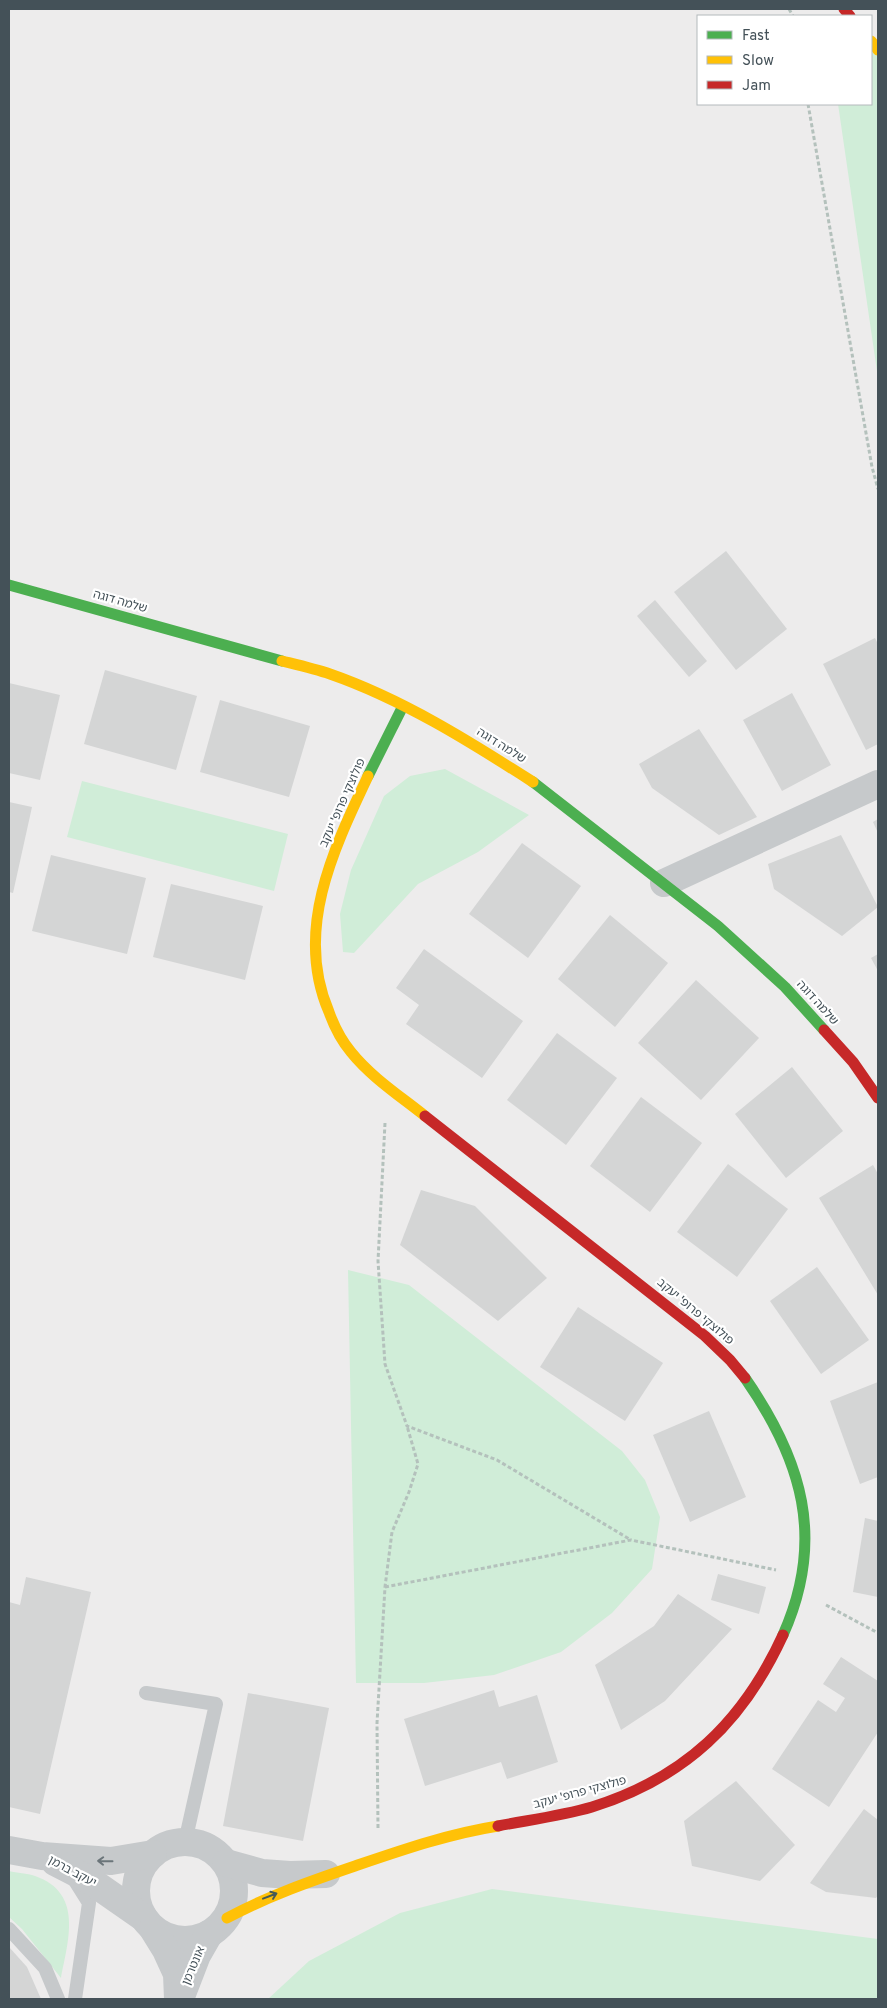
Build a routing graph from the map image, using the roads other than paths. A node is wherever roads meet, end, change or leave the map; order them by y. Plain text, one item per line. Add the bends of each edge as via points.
1 (9, 585) edge
2 (403, 706) junction
3 (878, 784) edge
4 (664, 883) junction
5 (878, 1098) edge
6 (146, 1693) dead end
7 (185, 1842) junction
8 (9, 1850) edge
9 (153, 1854) junction
10 (42, 1856) junction
11 (226, 1863) junction
12 (68, 1869) junction
13 (330, 1874) junction
14 (148, 1923) junction
15 (218, 1926) junction
16 (9, 1929) edge
17 (58, 1999) edge
18 (75, 1999) edge
19 (179, 1999) edge

1 - 2 main road, שלמה דוגה via 330,674
2 - 4 main road, שלמה דוגה via 543,788
2 - 13 main road, פולוצקי פרופ' יעקב via 343,830 321,898 314,947 327,1007 344,1041 387,1088 672,1309 739,1370 777,1431 802,1500 804,1576 780,1643 758,1685 730,1722 696,1756 665,1776 635,1792 600,1804 445,1836
3 - 4 street
4 - 5 main road, שלמה דוגה via 718,926 785,987 853,1062
6 - 7 lane via 216,1704
7 - 9 street via 168,1845
7 - 11 street via 202,1845
8 - 10 street
9 -> 10 street, יעקב ברמן via 111,1861
9 - 14 street via 142,1867 137,1882 136,1900
10 - 12 street, יעקב ברמן
11 - 13 street via 262,1873
11 - 15 street via 234,1895
12 - 14 street, יעקב ברמן via 88,1879
12 - 18 lane via 89,1903
15 -> 13 main road, פולוצקי פרופ' יעקב via 258,1900
14 - 15 street via 168,1938 184,1941 200,1939
14 - 19 street, אונטרמן via 177,1974
15 - 19 street, אונטרמן via 197,1955
16 - 17 lane via 45,1968

